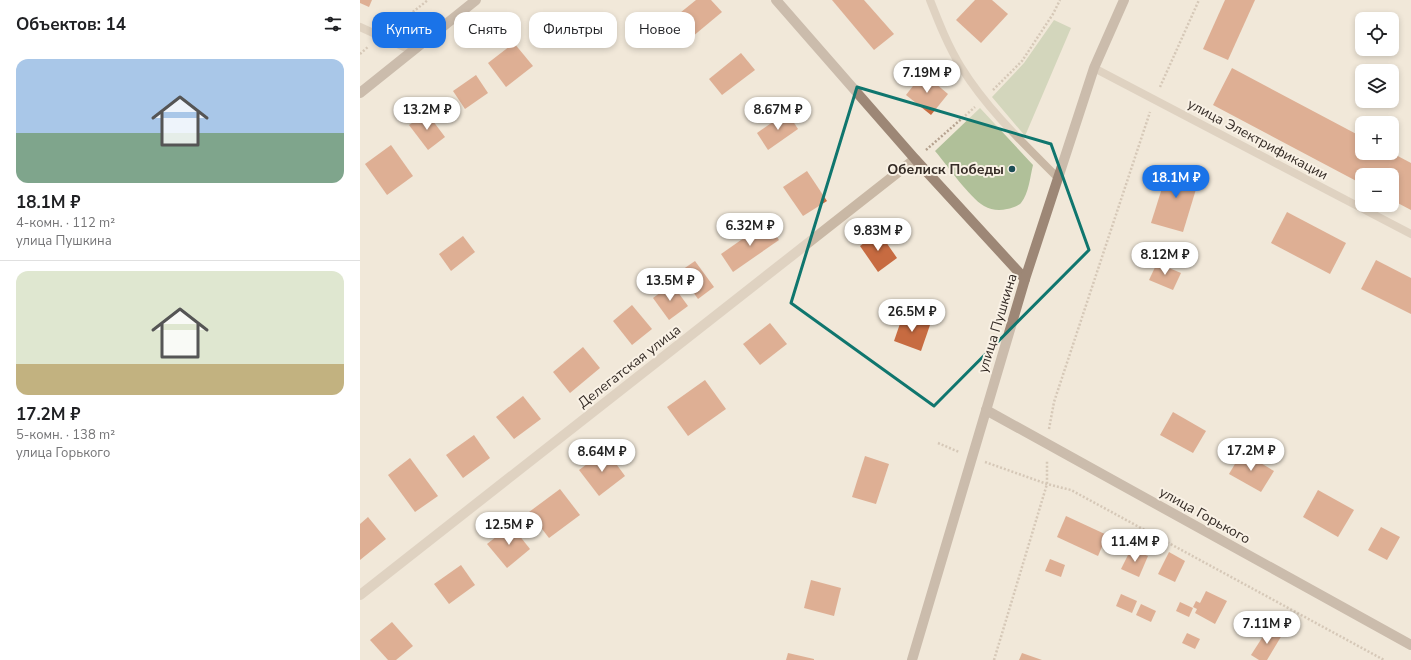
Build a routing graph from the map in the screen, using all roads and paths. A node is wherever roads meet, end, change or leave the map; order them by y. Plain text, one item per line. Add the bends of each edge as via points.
1 (476, 0) edge
2 (776, 0) edge
3 (930, 0) edge
4 (1060, 0) edge
5 (1124, 0) edge
6 (1199, 0) edge
7 (360, 27) edge
8 (413, 51) junction
9 (1094, 68) junction
10 (360, 93) edge
11 (984, 99) junction
12 (1154, 100) junction
13 (915, 160) junction
14 (1058, 178) junction
15 (1411, 234) edge
16 (1025, 279) junction
17 (986, 410) junction
18 (938, 444) dead end
19 (1047, 444) junction
20 (972, 458) junction
21 (1047, 484) junction
22 (360, 595) edge
23 (1411, 645) edge
24 (912, 660) edge
25 (994, 660) edge
26 (1384, 660) edge

1 - 8 main road
2 - 13 main road
3 - 11 lane via 945,38 960,66
4 - 11 path via 1022,61
5 - 9 main road, улица Пушкина
6 - 12 path
7 - 8 lane
8 - 10 main road
9 - 12 lane, улица Электрификации
9 - 14 main road, улица Пушкина
11 - 13 path
11 - 14 lane via 1011,132
12 - 15 lane, улица Электрификации
12 - 19 path via 1054,402
13 - 16 main road
13 - 22 street, Делегатская улица
14 - 16 main road, улица Пушкина
16 - 17 main road, улица Пушкина
17 - 19 main road, улица Горького
17 - 20 main road, улица Пушкина
18 - 20 path
19 - 21 path
19 - 23 main road, улица Горького
20 - 21 path
20 - 24 main road, улица Пушкина
21 - 25 path
21 - 26 path via 1072,490

